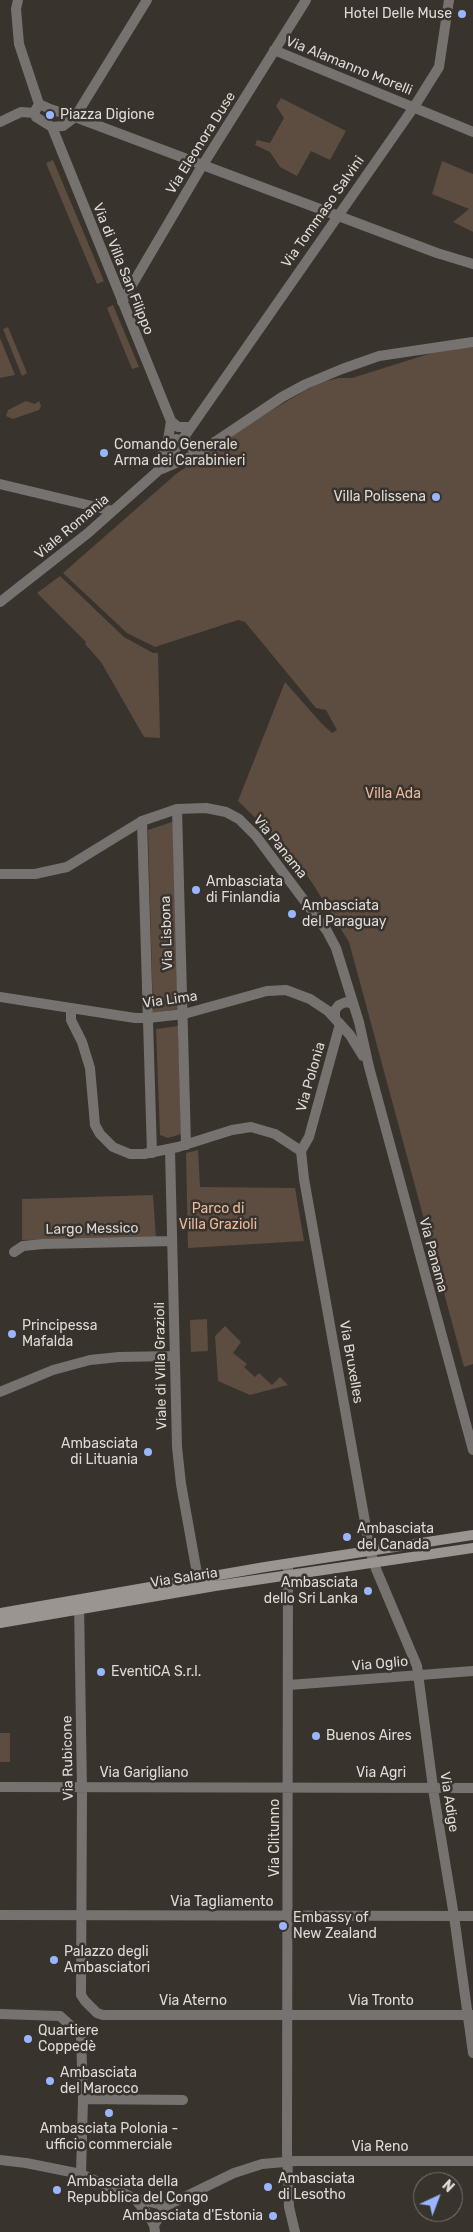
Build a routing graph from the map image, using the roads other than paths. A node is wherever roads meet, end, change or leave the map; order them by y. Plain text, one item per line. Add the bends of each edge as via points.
1 (18, 0) edge
2 (146, 0) edge
3 (306, 0) edge
4 (449, 0) edge
5 (274, 50) junction
6 (414, 107) junction
7 (37, 109) junction
8 (75, 117) junction
9 (0, 122) edge
10 (52, 128) junction
11 (473, 132) edge
12 (203, 165) junction
13 (337, 216) junction
14 (473, 264) edge
15 (122, 302) junction
16 (473, 342) edge
17 (171, 421) junction
18 (190, 427) junction
19 (182, 439) junction
20 (168, 440) junction
21 (197, 454) junction
22 (159, 470) junction
23 (0, 484) edge
24 (113, 511) junction
25 (0, 602) edge
26 (177, 810) junction
27 (142, 821) junction
28 (0, 874) edge
29 (0, 997) edge
30 (351, 1007) junction
31 (71, 1008) junction
32 (184, 1014) junction
33 (148, 1018) junction
34 (338, 1021) junction
35 (368, 1067) junction
36 (186, 1145) junction
37 (170, 1150) junction
38 (301, 1151) junction
39 (152, 1153) junction
40 (172, 1241) junction
41 (14, 1252) dead end
42 (175, 1356) junction
43 (0, 1392) edge
44 (473, 1450) edge
45 (473, 1536) edge
46 (473, 1548) edge
47 (370, 1550) junction
48 (373, 1562) junction
49 (288, 1564) junction
50 (288, 1576) junction
51 (198, 1579) junction
52 (79, 1605) junction
53 (0, 1613) edge
54 (0, 1623) edge
55 (473, 1671) edge
56 (418, 1674) junction
57 (289, 1685) junction
58 (289, 1786) junction
59 (0, 1787) edge
60 (82, 1787) junction
61 (432, 1787) junction
62 (473, 1788) edge
63 (0, 1914) edge
64 (82, 1915) junction
65 (288, 1916) junction
66 (454, 1916) junction
67 (473, 1916) edge
68 (0, 2014) edge
69 (99, 2014) joint
70 (288, 2015) junction
71 (470, 2015) edge
72 (473, 2053) edge
73 (83, 2100) junction
74 (183, 2100) dead end
75 (0, 2160) edge
76 (473, 2161) edge
77 (287, 2162) junction
78 (81, 2174) junction
79 (134, 2198) junction
80 (166, 2206) junction
81 (154, 2228) edge
82 (295, 2232) edge

1 - 7 street via 19,44
2 - 8 street
3 - 5 street, Via Eleonora Duse
4 - 6 street, Via Tommaso Salvini via 439,67
5 - 6 street, Via Alamanno Morelli
5 - 12 street, Via Eleonora Duse
6 - 11 street, Via Alamanno Morelli
6 - 13 street, Via Tommaso Salvini
7 - 8 street
7 - 9 street
7 - 10 street via 40,121
8 - 10 street via 63,126
8 - 12 street
10 - 15 street, Via di Villa San Filippo
12 - 13 street
12 - 15 street, Via Eleonora Duse
13 - 14 street
13 - 18 street, Via Tommaso Salvini
15 - 17 street, Via di Villa San Filippo
16 - 21 street via 378,356 342,369 282,397
17 - 18 street via 178,427
17 - 20 street
18 - 19 street, Via Tommaso Salvini
19 - 20 street
19 - 21 street
19 - 22 street, Via Tommaso Salvini
20 - 22 street via 158,462
21 - 22 street
22 - 24 street, Viale Romania
23 - 24 street
24 - 25 street, Viale Romania
26 - 27 street, Via Panama
26 - 30 street, Via Panama via 199,808 220,811 236,817 250,829 328,931 336,948
26 - 32 street, Via Lisbona
27 - 28 street, Via Panama via 67,867 35,874
27 - 33 street, Via Lisbona
29 - 31 street, Via Lima
30 - 34 street via 351,1021
30 - 34 street, Via Polonia via 335,1010
30 - 35 street, Via Panama
31 - 33 street, Via Lima
31 - 39 street via 71,1020 90,1068 93,1117 97,1130 106,1141 123,1152
32 - 33 street, Via Lima
32 - 34 street, Via Lima via 279,989 305,996
32 - 36 street, Via Lisbona
33 - 39 street, Via Lisbona
34 - 35 street, Via Lima
34 - 38 street, Via Polonia via 309,1137
35 - 44 street, Via Panama
36 - 37 street
36 - 38 street via 226,1131 251,1127 269,1131
37 - 39 street
37 - 40 street, Viale di Villa Grazioli
38 - 47 street, Via Bruxelles
40 - 41 street, Largo Messico via 43,1244 23,1246
40 - 42 street, Viale di Villa Grazioli
42 - 43 street via 90,1360 53,1370
42 - 51 street, Viale di Villa Grazioli via 178,1468
45 - 47 main road, Via Salaria
46 - 48 main road, Via Salaria
47 - 48 street
47 - 49 main road, Via Salaria
48 - 50 main road, Via Salaria
48 - 56 street, Via Adige
49 - 50 street, Via Clitunno
49 - 51 main road, Via Salaria
50 - 52 main road, Via Salaria
50 - 57 street, Via Clitunno
51 - 52 main road, Via Salaria
52 - 53 main road, Via Salaria
52 - 54 main road, Via Salaria
52 - 60 street, Via Rubicone
55 - 56 street, Via Oglio
56 - 57 street, Via Oglio
56 - 61 street, Via Adige
57 - 58 street, Via Clitunno
58 - 60 street, Via Garigliano
58 - 61 street, Via Agri
58 - 65 street, Via Clitunno
59 - 60 street, Via Garigliano
60 - 64 street, Via Rubicone
61 - 62 street, Via Agri
61 - 66 street, Via Adige
63 - 64 street, Via Tagliamento
64 - 65 street, Via Tagliamento
64 - 69 street, Via Rubicone via 81,1995
65 - 66 street, Via Tagliamento
65 - 70 street, Via Clitunno
66 - 67 street, Via Tagliamento
66 - 71 street, Via Adige
68 - 73 street via 60,2016 78,2032 81,2037
69 - 70 street, Via Aterno
70 - 71 street, Via Tronto
70 - 77 street, Via Clitunno
71 - 72 street, Via Adige
73 - 74 street
73 - 78 street
75 - 78 street
76 - 77 street, Via Reno
77 - 80 street, Via Reno via 246,2168
77 - 82 street, Via Clitunno via 289,2207
78 - 79 street
79 - 80 street
79 - 81 street
80 - 81 street

